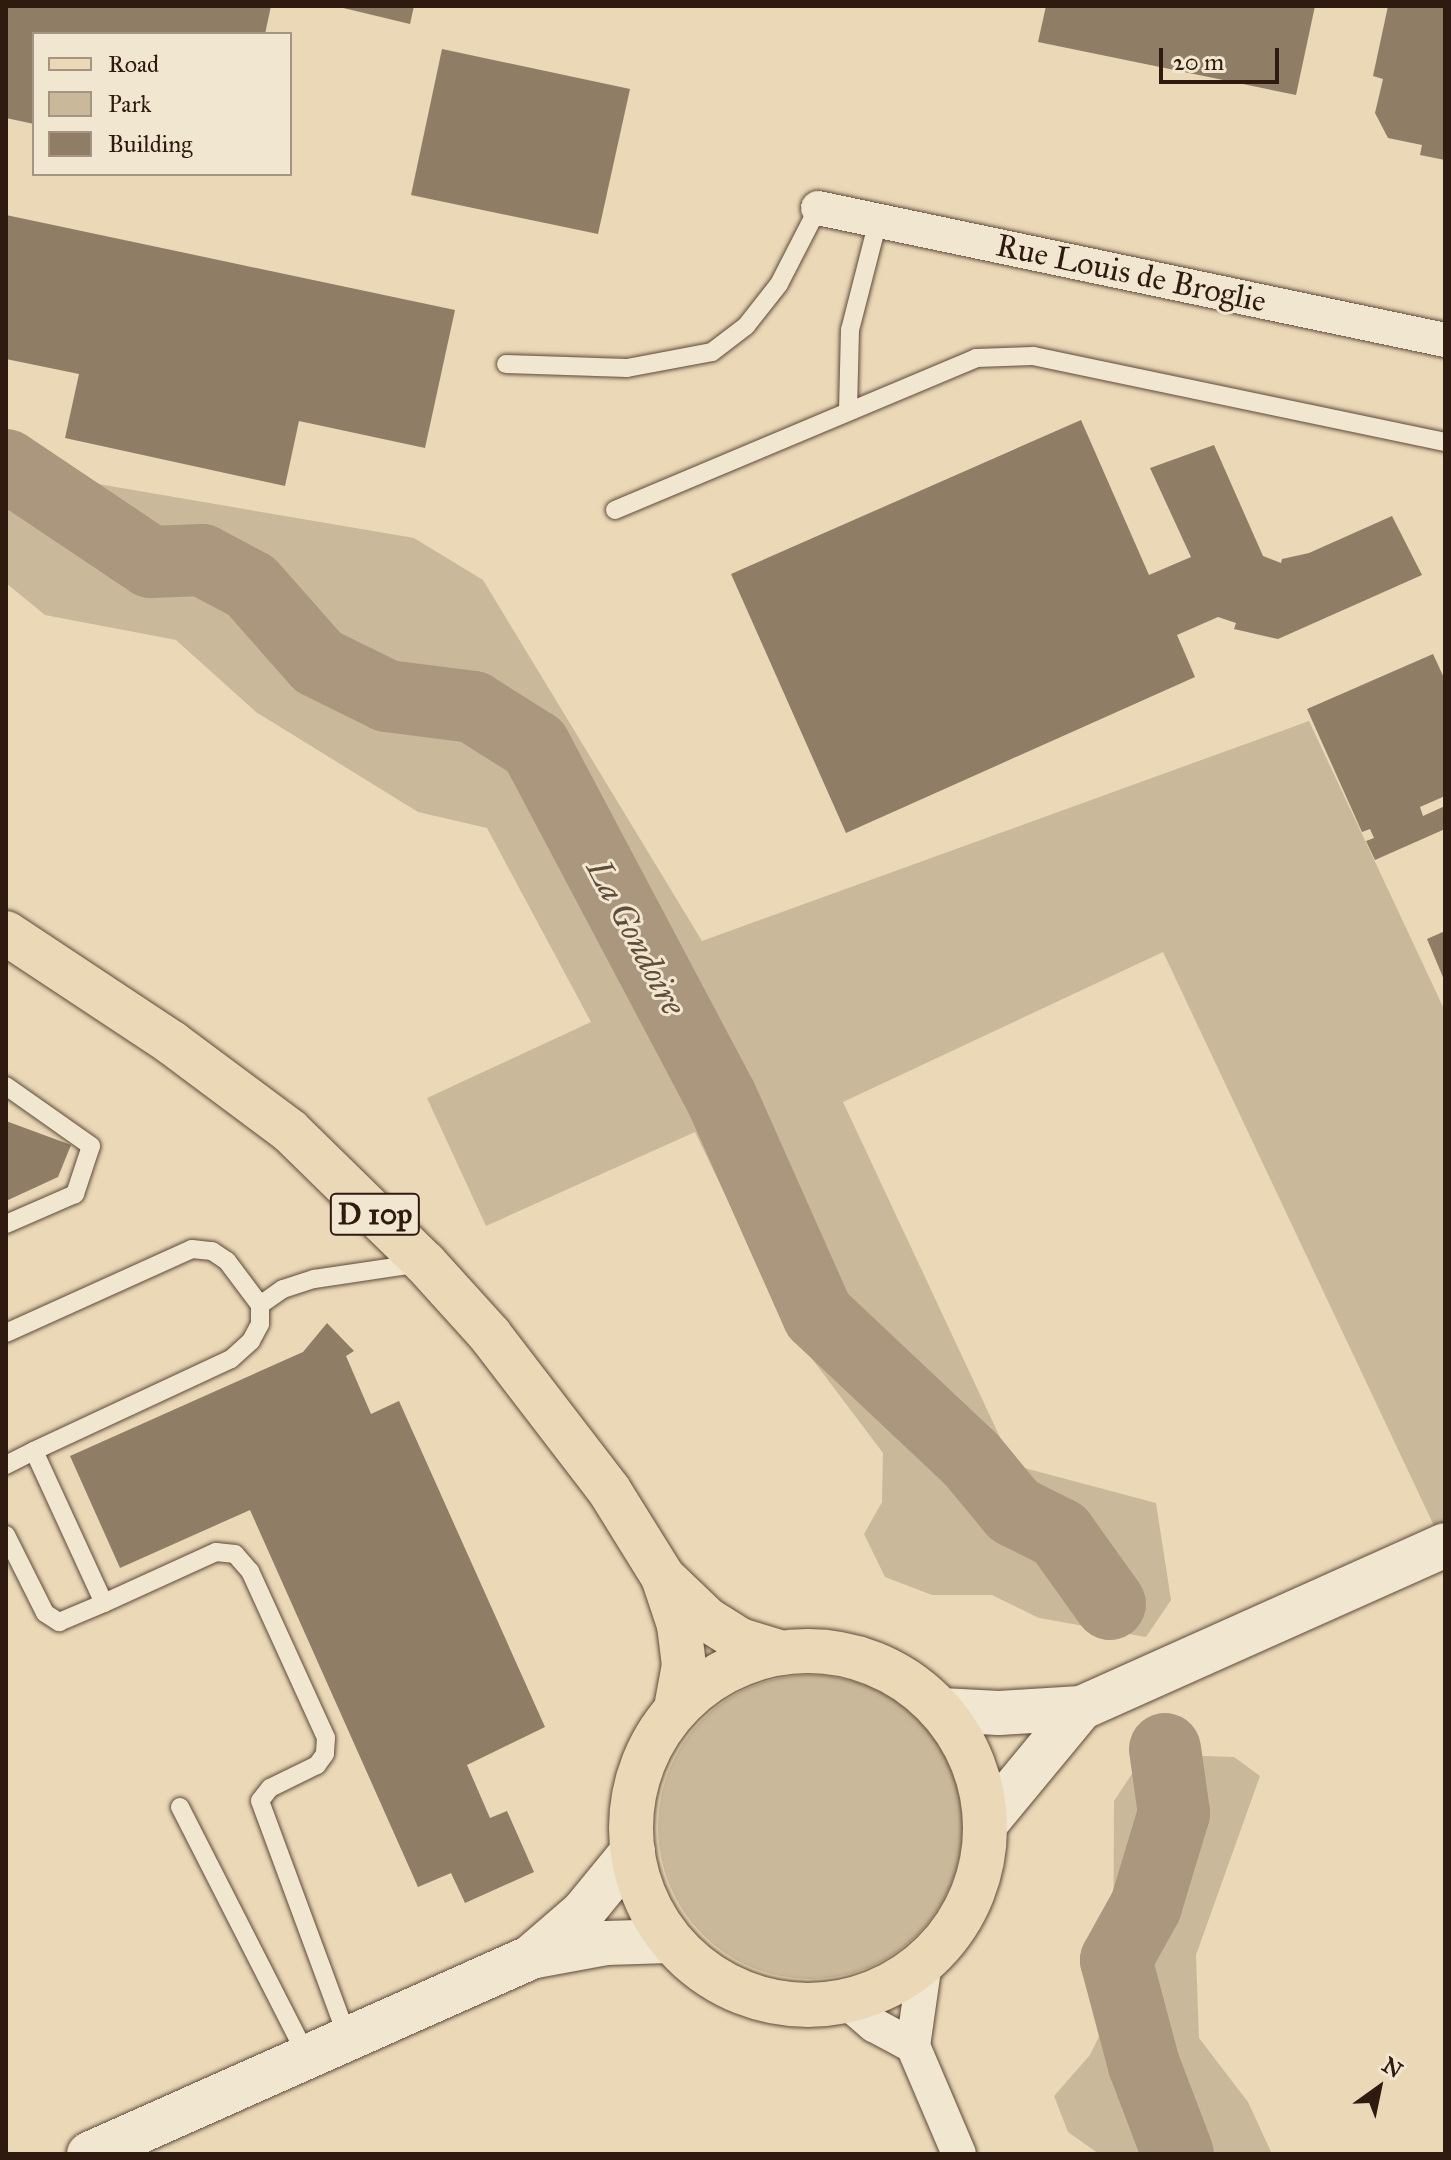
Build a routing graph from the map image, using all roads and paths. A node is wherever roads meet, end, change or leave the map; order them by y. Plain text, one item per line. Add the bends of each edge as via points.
1 (818, 208) joint
2 (878, 221) junction
3 (1445, 340) edge
4 (506, 364) dead end
5 (848, 411) junction
6 (1445, 442) edge
7 (615, 510) dead end
8 (6, 933) edge
9 (6, 1086) edge
10 (6, 1224) edge
11 (425, 1263) junction
12 (260, 1305) junction
13 (6, 1333) edge
14 (34, 1451) junction
15 (6, 1465) edge
16 (6, 1535) edge
17 (1445, 1545) edge
18 (663, 1577) junction
19 (104, 1603) junction
20 (779, 1652) junction
21 (676, 1708) junction
22 (1081, 1708) junction
23 (941, 1710) junction
24 (180, 1807) dead end
25 (986, 1823) junction
26 (633, 1851) junction
27 (669, 1941) junction
28 (531, 1957) junction
29 (925, 1962) junction
30 (846, 2001) junction
31 (348, 2039) junction
32 (913, 2046) junction
33 (307, 2056) junction
34 (89, 2154) edge
35 (959, 2154) edge

1 - 2 street, Rue Louis de Broglie
1 - 4 lane via 779,284 746,326 712,352 627,368
2 - 3 street, Rue Louis de Broglie
2 - 5 lane via 850,330
5 - 6 lane via 976,358 1033,356
5 - 7 lane
8 - 11 main road, D 10p via 172,1043 290,1131
9 - 10 lane via 91,1146 75,1194
11 - 12 lane via 314,1279 283,1289
11 - 18 main road, D 10p via 490,1335 600,1478
12 - 13 lane via 227,1261 212,1251 192,1249
12 - 14 lane via 260,1324 251,1341 231,1359
14 - 15 lane
14 - 19 lane
16 - 19 lane via 45,1613 59,1622
17 - 22 main road
18 - 20 main road, D 10p via 708,1620 740,1640
18 - 21 main road, D 10p via 679,1625 684,1665
19 - 31 lane via 216,1552 235,1554 250,1571 326,1738 325,1754 317,1765 270,1788 260,1801
20 - 21 main road via 723,1671
20 - 23 main road via 839,1652 853,1657 895,1673
21 - 26 main road via 651,1745 635,1786
22 - 23 main road
22 - 25 main road
23 - 25 main road via 973,1763
24 - 33 lane
25 - 29 main road via 980,1875 959,1923
26 - 27 main road via 637,1877
26 - 28 main road via 583,1912
27 - 28 main road via 606,1943
27 - 30 main road via 701,1968 763,1999 804,2005
28 - 31 main road
29 - 30 main road via 888,1986
29 - 32 street
30 - 32 street via 874,2025
31 - 33 main road
32 - 35 street
33 - 34 main road

